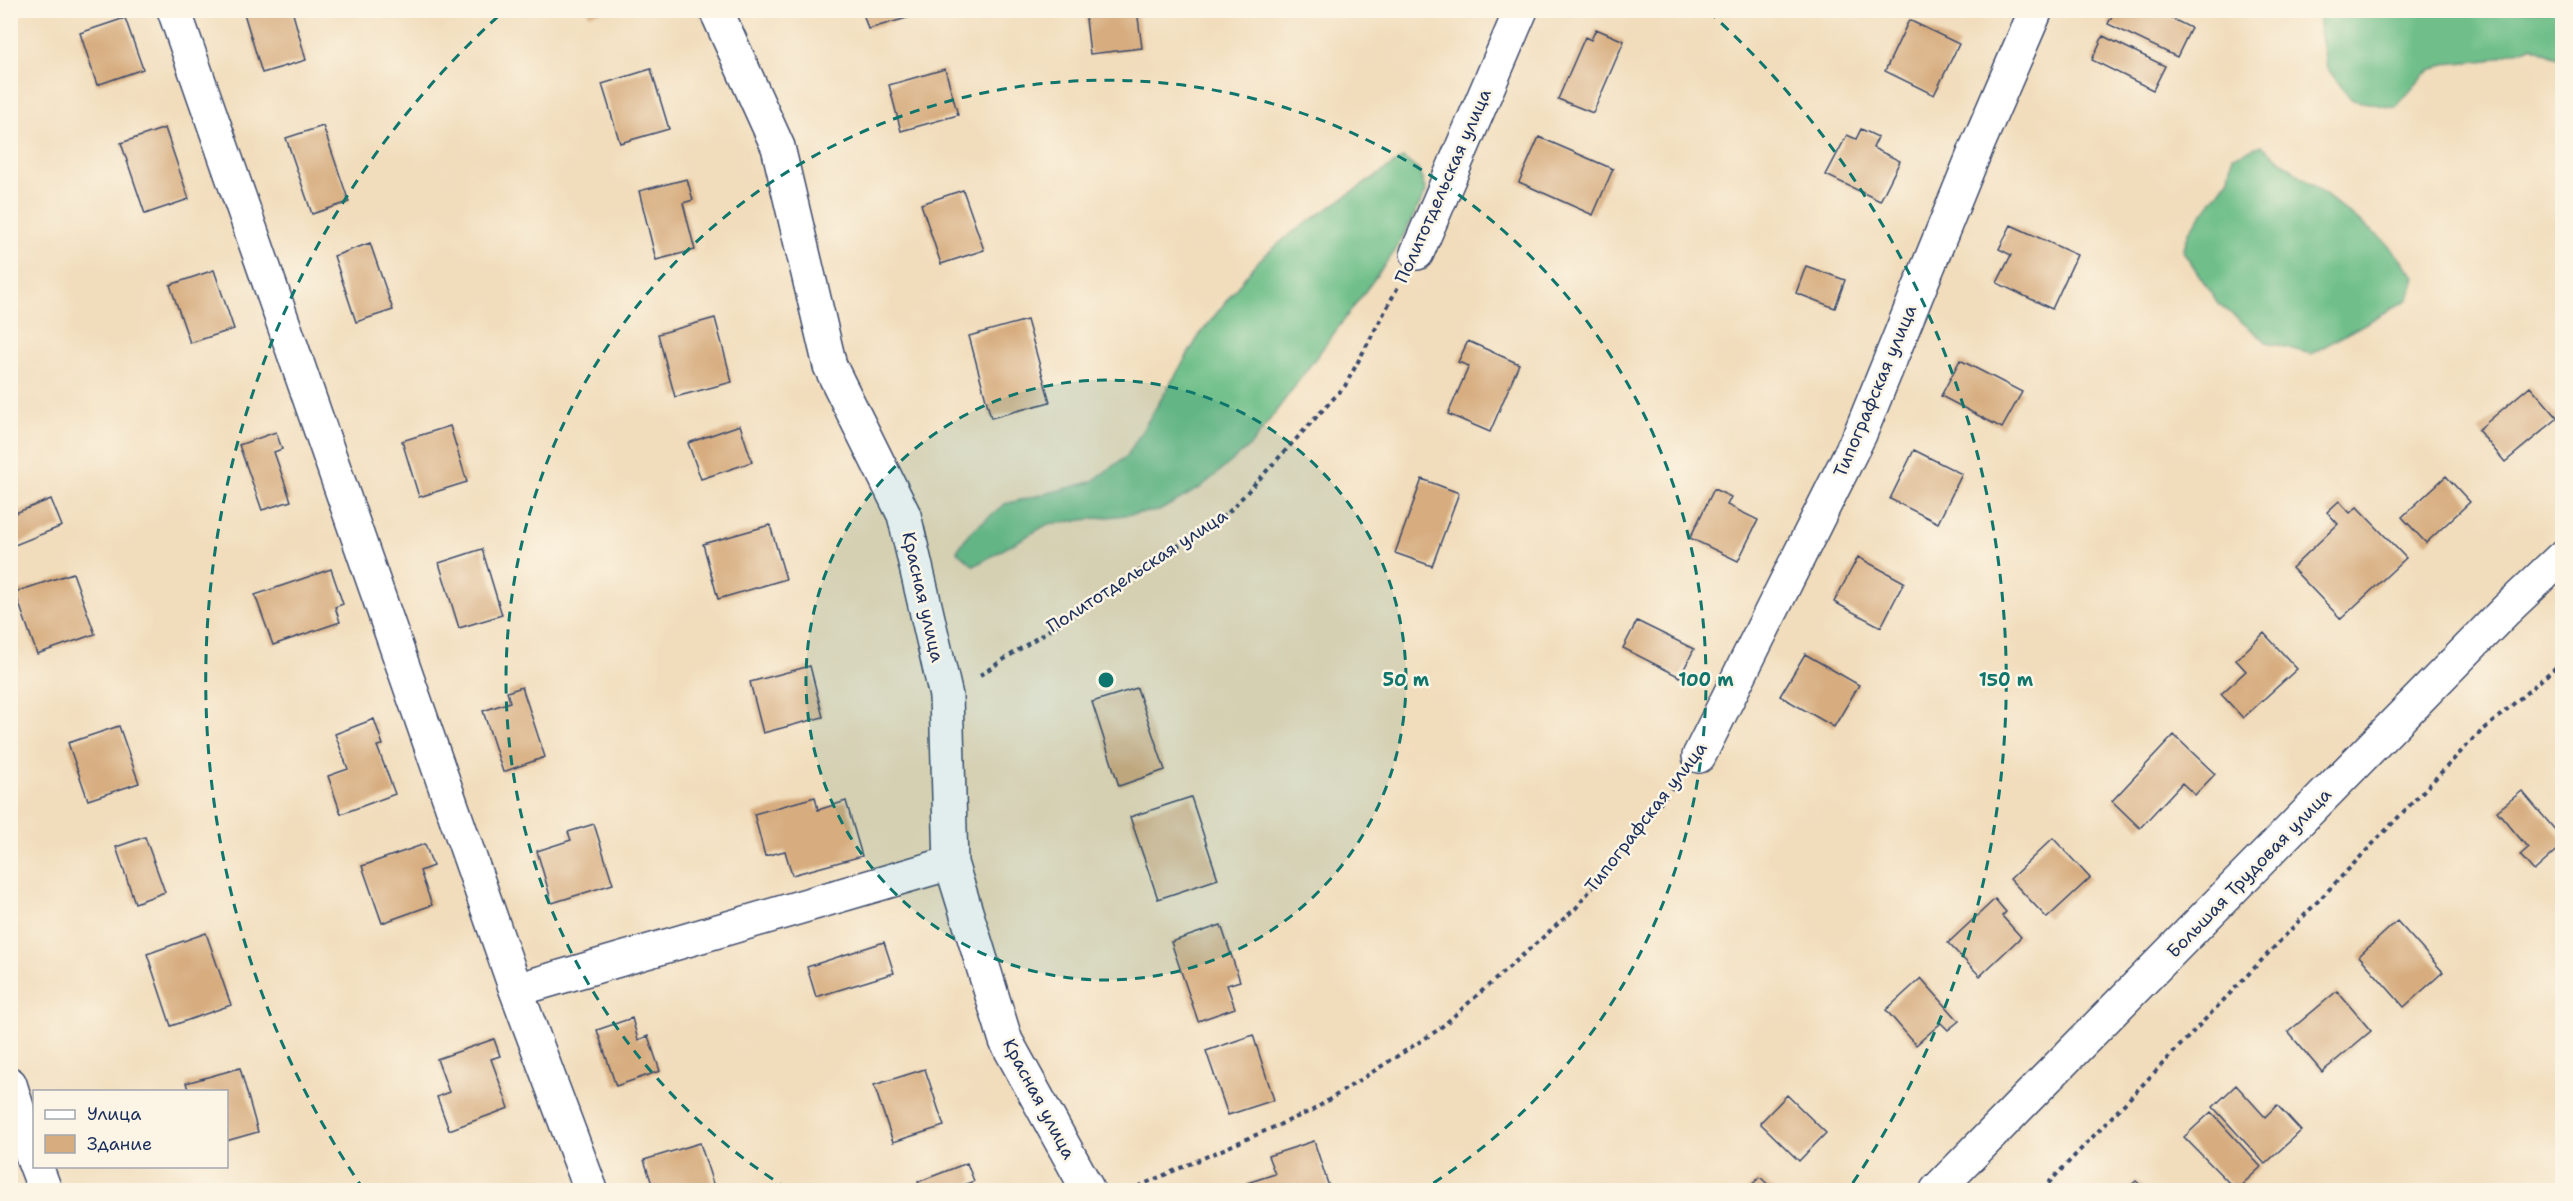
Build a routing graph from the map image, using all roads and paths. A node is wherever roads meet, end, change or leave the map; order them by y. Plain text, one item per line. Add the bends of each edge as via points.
1 (174, 10) edge
2 (716, 10) edge
3 (1521, 10) edge
4 (2036, 10) edge
5 (1417, 253) joint
6 (2562, 557) edge
7 (2562, 662) edge
8 (946, 696) junction
9 (1699, 756) joint
10 (951, 863) junction
11 (516, 990) junction
12 (10, 1084) edge
13 (33, 1159) edge
14 (36, 1168) edge
15 (45, 1191) edge
16 (591, 1191) edge
17 (1088, 1191) edge
18 (1130, 1191) edge
19 (1937, 1191) edge
20 (2042, 1191) edge

1 - 11 street
2 - 8 street, Красная улица via 778,147 830,366 904,515
3 - 5 street, Политотдельская улица
4 - 9 street, Типографская улица via 1860,434
5 - 8 path, Политотдельская улица via 1345,386 1227,514
6 - 19 street, Большая Трудовая улица
7 - 20 path via 2474,738
8 - 10 street, Красная улица
9 - 18 path, Типографская улица via 1575,908 1438,1030 1313,1110
10 - 11 street
10 - 17 street, Красная улица via 1006,1041
11 - 16 street
12 - 13 street
14 - 15 street

